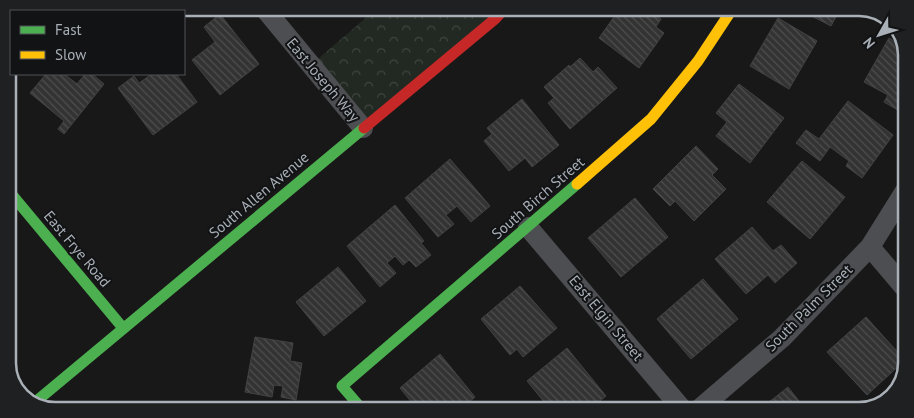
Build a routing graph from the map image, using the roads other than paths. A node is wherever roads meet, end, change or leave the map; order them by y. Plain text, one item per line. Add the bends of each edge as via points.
1 (271, 16) edge
2 (497, 16) edge
3 (727, 16) edge
4 (363, 128) junction
5 (16, 200) edge
6 (898, 202) edge
7 (528, 227) junction
8 (870, 247) junction
9 (898, 280) edge
10 (123, 328) junction
11 (39, 399) edge
12 (356, 402) edge
13 (677, 402) edge
14 (707, 402) edge

1 - 4 street, East Joseph Way
2 - 4 street, South Allen Avenue
3 - 7 street, South Birch Street via 698,61 651,119
4 - 10 street, South Allen Avenue
5 - 10 street, East Frye Road
6 - 8 street, South Palm Street
7 - 12 street, South Birch Street via 342,386
7 - 13 street, East Elgin Street
8 - 9 street
8 - 14 street, South Palm Street via 782,338
10 - 11 street, South Allen Avenue

